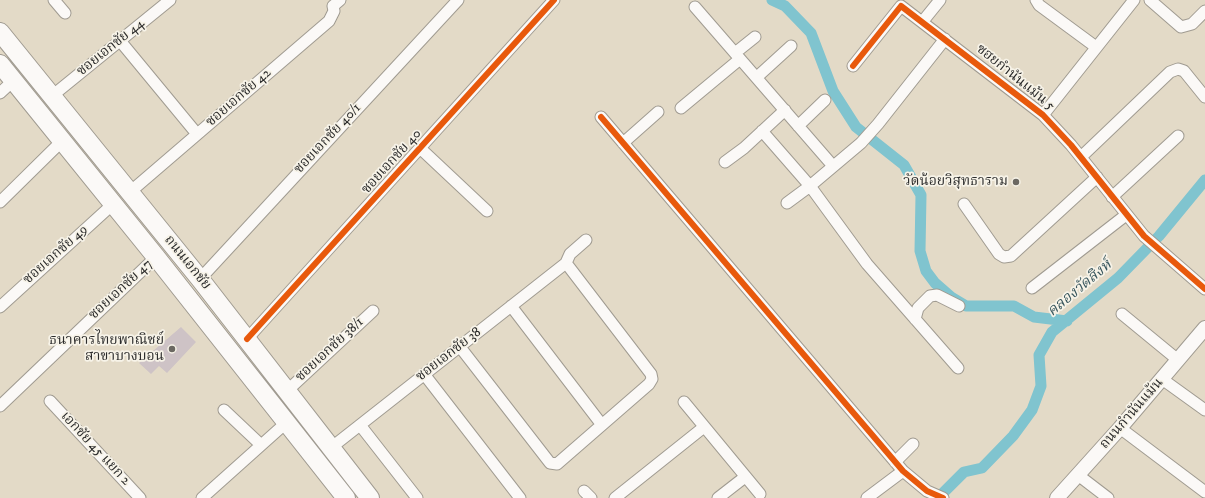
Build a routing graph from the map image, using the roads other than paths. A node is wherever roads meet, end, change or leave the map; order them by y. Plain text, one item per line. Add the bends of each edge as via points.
1 (54, 0) edge
2 (170, 0) edge
3 (458, 0) edge
4 (554, 0) edge
5 (940, 0) edge
6 (1036, 0) edge
7 (1134, 0) edge
8 (1150, 0) edge
9 (334, 2) edge
10 (695, 7) dead end
11 (1205, 11) edge
12 (65, 13) dead end
13 (923, 21) junction
14 (0, 32) edge
15 (755, 37) dead end
16 (945, 39) junction
17 (120, 42) junction
18 (791, 46) dead end
19 (1096, 47) junction
20 (738, 56) junction
21 (0, 64) edge
22 (853, 66) dead end
23 (757, 77) junction
24 (14, 80) junction
25 (0, 93) edge
26 (52, 96) junction
27 (1205, 97) edge
28 (825, 100) dead end
29 (681, 108) dead end
30 (36, 109) junction
31 (785, 110) junction
32 (658, 112) dead end
33 (1043, 116) junction
34 (601, 117) dead end
35 (798, 126) junction
36 (762, 131) junction
37 (197, 134) junction
38 (1178, 136) dead end
39 (62, 141) junction
40 (623, 143) junction
41 (421, 148) junction
42 (1081, 157) junction
43 (725, 162) dead end
44 (834, 166) junction
45 (1097, 177) junction
46 (810, 186) junction
47 (130, 192) junction
48 (1112, 196) junction
49 (0, 202) edge
50 (787, 203) dead end
51 (113, 204) junction
52 (964, 204) dead end
53 (487, 211) dead end
54 (1126, 215) junction
55 (586, 240) dead end
56 (156, 256) junction
57 (566, 263) junction
58 (200, 279) junction
59 (1032, 288) dead end
60 (1205, 289) edge
61 (512, 306) junction
62 (959, 306) dead end
63 (0, 307) edge
64 (373, 311) dead end
65 (1122, 314) dead end
66 (915, 319) junction
67 (1205, 328) edge
68 (247, 339) junction
69 (460, 347) junction
70 (1178, 360) junction
71 (958, 368) dead end
72 (424, 374) junction
73 (1162, 379) junction
74 (288, 390) junction
75 (50, 401) dead end
76 (684, 402) dead end
77 (0, 406) edge
78 (224, 410) dead end
79 (1205, 410) edge
80 (287, 422) junction
81 (360, 425) junction
82 (602, 425) junction
83 (704, 427) junction
84 (1120, 428) junction
85 (260, 444) junction
86 (913, 444) dead end
87 (332, 447) junction
88 (895, 462) junction
89 (902, 471) junction
90 (1078, 475) junction
91 (745, 477) junction
92 (1205, 492) edge
93 (760, 494) dead end
94 (140, 498) edge
95 (202, 498) edge
96 (346, 498) edge
97 (370, 498) edge
98 (417, 498) edge
99 (520, 498) edge
100 (615, 498) edge
101 (718, 498) edge
102 (867, 498) edge
103 (943, 498) edge
104 (1057, 498) edge
105 (1108, 498) edge

1 - 12 street
2 - 17 street, ซอยเอกชัย 44
3 - 58 street, ซอยเอกชัย 40/1
4 - 41 street, ซอยเอกชัย 40
5 - 13 street
6 - 19 street via 1039,5
7 - 19 street
8 - 11 street via 1181,27 1192,24
9 - 37 street, ซอยเอกชัย 42 via 334,11 329,21
10 - 20 street
13 - 16 street, ซฮยกำนันแม้น 5
13 - 22 street, ซฮยกำนันแม้น 5 via 901,6
14 - 26 main road, ถนนเอกชัย
15 - 20 street
16 - 33 street, ซฮยกำนันแม้น 5
16 - 44 street via 878,124 861,143
17 - 26 street, ซอยเอกชัย 44
17 - 37 street
18 - 23 street
19 - 33 street
20 - 23 street
20 - 29 street
21 - 24 main road, ถนนเอกชัย
23 - 31 street
24 - 25 street
24 - 30 main road, ถนนเอกชัย
26 - 30 main road
26 - 47 main road, ถนนเอกชัย
27 - 42 street via 1184,71 1178,69 1170,72
28 - 35 street
30 - 39 main road, ถนนเอกชัย
31 - 35 street
31 - 36 street
32 - 40 street
33 - 42 street, ซฮยกำนันแม้น 5
34 - 40 street
35 - 44 street
36 - 43 street
36 - 46 street
37 - 47 street, ซอยเอกชัย 42
38 - 48 street
39 - 49 street
39 - 51 main road, ถนนเอกชัย
40 - 88 street
41 - 53 street
41 - 68 street, ซอยเอกชัย 40
42 - 45 street, ซฮยกำนันแม้น 5
44 - 46 street
45 - 48 street, ซฮยกำนันแม้น 5
45 - 52 street via 1012,256 1004,257 999,254
46 - 50 street
46 - 66 street via 867,264
47 - 58 main road, ถนนเอกชัย
48 - 54 street, ซฮยกำนันแม้น 5
51 - 56 main road, ถนนเอกชัย
51 - 63 street, ซอยเอกชัย 49
54 - 59 street
54 - 60 street, ซฮยกำนันแม้น 5 via 1144,236
55 - 57 street, ซอยเอกชัย 38 via 570,254
56 - 77 street, ซอยเอกชัย 47
56 - 80 main road, ถนนเอกชัย
57 - 61 street, ซอยเอกชัย 38
57 - 82 street via 651,374 649,384
58 - 68 main road, ถนนเอกชัย
61 - 69 street, ซอยเอกชัย 38
61 - 82 street
62 - 66 street via 937,295 930,296 918,308
64 - 74 street, ซอยเอกชัย 38/1
65 - 70 street
66 - 71 street
67 - 70 street, ถนนกำนันแม้น
68 - 74 main road, ถนนเอกชัย
69 - 72 street, ซอยเอกชัย 38
69 - 82 street via 550,463 557,464
70 - 73 street, ถนนกำนันแม้น
72 - 81 street, ซอยเอกชัย 38
72 - 99 street
73 - 79 street
73 - 84 street, ถนนกำนันแม้น
74 - 87 main road, ถนนเอกชัย
75 - 94 street, เอกชัย 45 แยก 2
76 - 83 street
78 - 85 street
80 - 85 street
80 - 96 main road, ถนนเอกชัย
81 - 87 street, ซอยเอกชัย 38
81 - 98 street
83 - 91 street
83 - 100 street
84 - 90 street, ถนนกำนันแม้น
84 - 92 street
85 - 95 street
86 - 88 street
87 - 97 main road, ถนนเอกชัย
88 - 89 street
89 - 102 street
89 - 103 street via 927,491
90 - 104 street, ถนนกำนันแม้น
90 - 105 street
91 - 93 street
91 - 101 street

